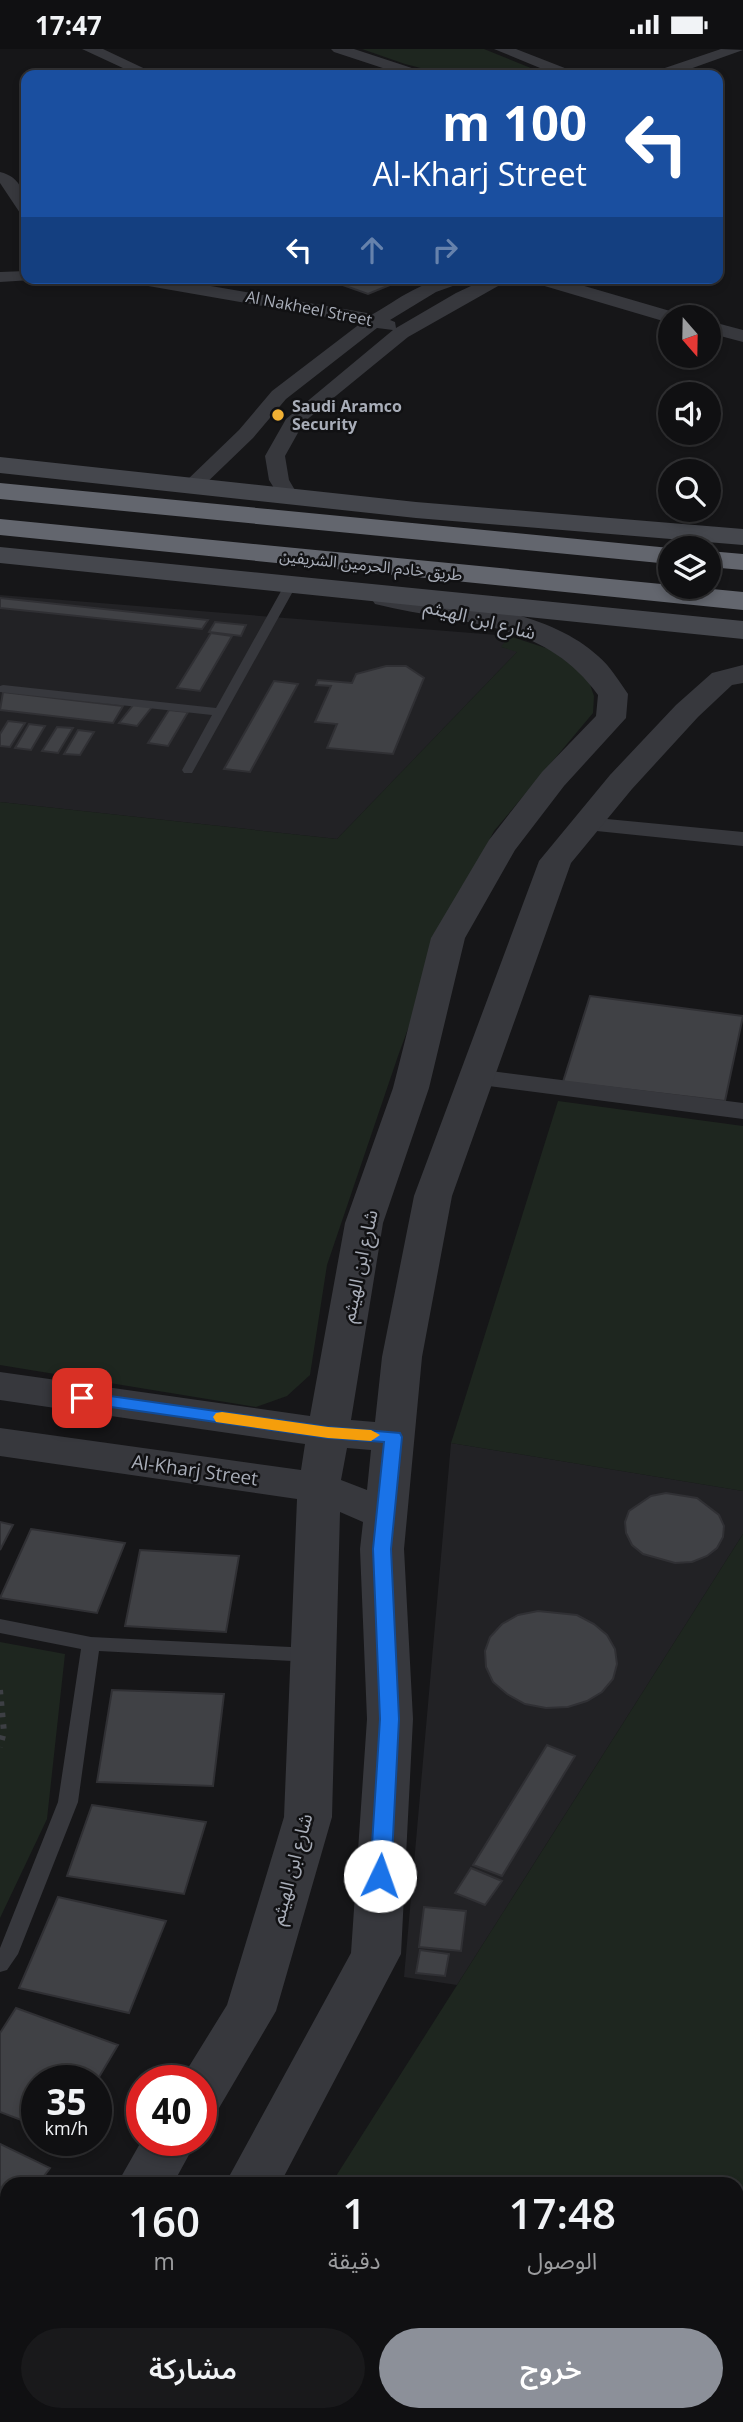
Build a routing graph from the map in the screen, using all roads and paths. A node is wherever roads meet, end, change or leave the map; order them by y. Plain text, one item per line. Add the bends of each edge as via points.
1 (90, 49) edge
2 (339, 49) edge
3 (502, 49) edge
4 (736, 49) edge
5 (138, 70) edge
6 (404, 70) edge
7 (557, 70) edge
8 (674, 70) edge
9 (0, 177) edge
10 (21, 201) edge
11 (21, 276) edge
12 (0, 277) edge
13 (166, 284) edge
14 (441, 284) edge
15 (490, 284) edge
16 (557, 284) edge
17 (658, 313) edge
18 (376, 320) junction
19 (721, 330) edge
20 (401, 333) junction
21 (743, 336) edge
22 (0, 465) edge
23 (192, 486) junction
24 (0, 491) edge
25 (289, 497) junction
26 (0, 527) edge
27 (743, 537) edge
28 (0, 555) edge
29 (658, 555) edge
30 (721, 560) edge
31 (743, 562) edge
32 (290, 585) junction
33 (346, 590) junction
34 (743, 601) edge
35 (565, 612) junction
36 (743, 630) edge
37 (743, 641) edge
38 (743, 674) edge
39 (3, 689) dead end
40 (222, 712) junction
41 (188, 770) dead end
42 (586, 824) junction
43 (743, 839) edge
44 (475, 1077) junction
45 (743, 1111) edge
46 (0, 1386) edge
47 (328, 1433) junction
48 (394, 1437) junction
49 (0, 1442) edge
50 (319, 1487) junction
51 (385, 1514) junction
52 (0, 1626) edge
53 (91, 1644) junction
54 (313, 1656) junction
55 (0, 1690) edge
56 (0, 1747) edge
57 (0, 1964) edge
58 (217, 2066) edge
59 (161, 2156) edge
60 (148, 2177) edge
61 (257, 2177) edge

1 - 5 street
2 - 6 street
3 - 7 street
4 - 8 street
9 - 10 street via 8,180
11 - 12 street
13 - 18 street, Al Nakheel Street
14 - 18 street
15 - 20 street
16 - 17 street
18 - 20 street, Al Nakheel Street
18 - 23 street via 279,395
19 - 21 street
20 - 25 street via 296,419 275,456 279,480
22 - 23 main road
23 - 25 main road
24 - 29 highway, طريق خادم الحرمين الشريفين
25 - 27 main road
26 - 34 highway, طريق خادم الحرمين الشريفين
28 - 32 main road
30 - 31 highway
32 - 33 main road
32 - 40 lane
33 - 35 main road
33 - 47 street, شارع ابن الهيثم via 489,618 553,638 588,661 613,694 611,718 553,779 500,846 448,938 411,1089 364,1223
35 - 36 main road
35 - 37 main road
38 - 42 street via 722,679 687,711
39 - 40 lane
40 - 41 lane
42 - 43 street
42 - 44 street via 555,861
44 - 45 street
44 - 48 street via 433,1196 402,1357
46 - 47 street
47 - 48 street
47 - 50 street, شارع ابن الهيثم
48 - 51 street
49 - 50 street, Al-Kharj Street
50 - 51 street, Al-Kharj Street
50 - 54 street, شارع ابن الهيثم
51 - 61 street via 382,1549 390,1719 376,1954
52 - 53 lane
53 - 54 lane
53 - 57 lane via 68,1802 8,1954
54 - 58 street, شارع ابن الهيثم via 308,1817 251,2011
55 - 56 path via 4,1732
59 - 60 street

